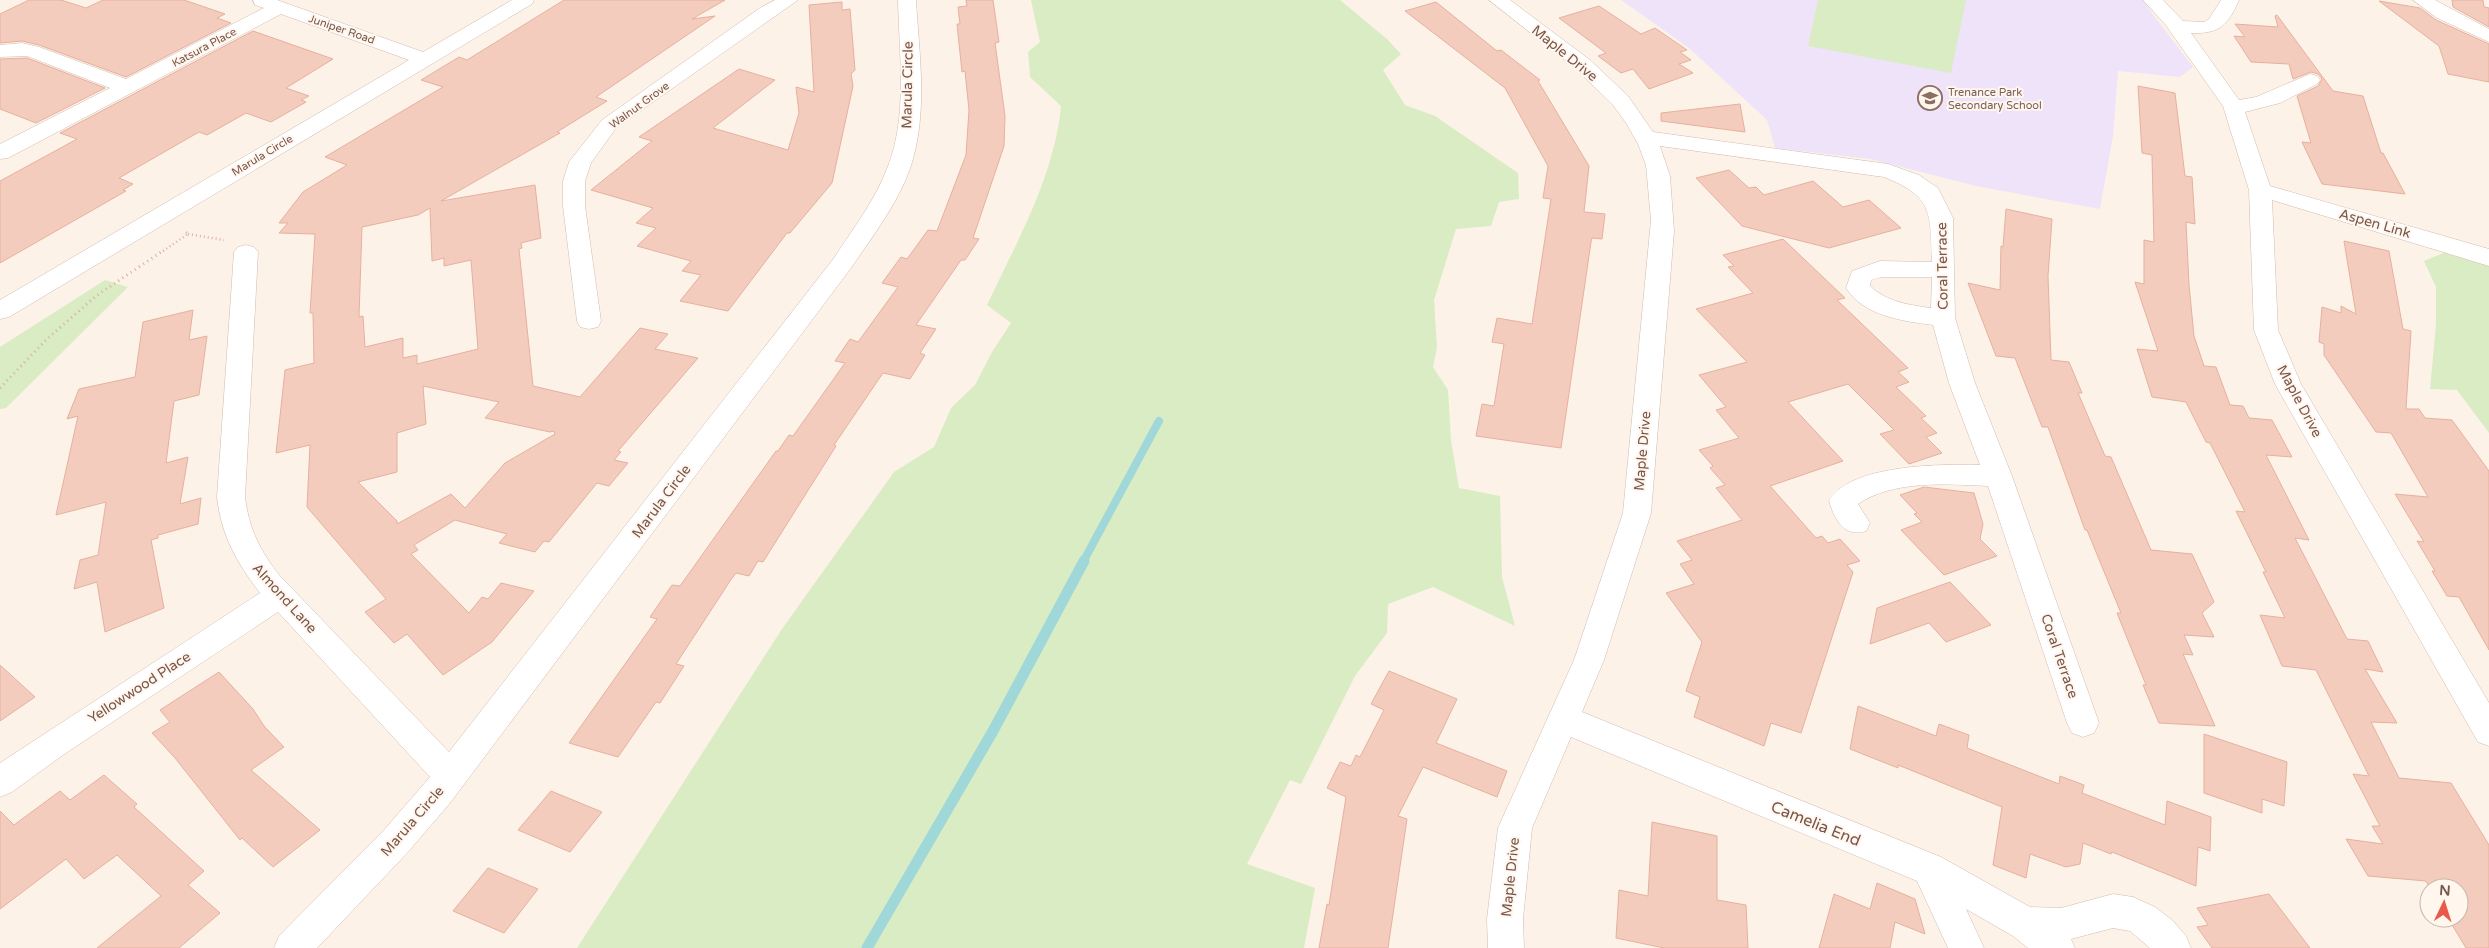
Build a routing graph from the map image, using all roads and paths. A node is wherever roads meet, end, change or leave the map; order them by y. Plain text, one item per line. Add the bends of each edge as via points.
1 (258, 0) edge
2 (524, 0) edge
3 (789, 0) edge
4 (907, 0) edge
5 (1498, 0) edge
6 (2152, 0) edge
7 (2230, 0) edge
8 (2422, 0) edge
9 (280, 7) junction
10 (2177, 27) junction
11 (2489, 36) edge
12 (0, 51) edge
13 (425, 59) junction
14 (2310, 80) dead end
15 (127, 87) junction
16 (2233, 106) junction
17 (1645, 137) junction
18 (0, 153) edge
19 (2260, 190) junction
20 (176, 206) junction
21 (246, 252) dead end
22 (2489, 258) edge
23 (1944, 270) junction
24 (0, 311) edge
25 (1943, 318) junction
26 (589, 321) dead end
27 (0, 388) edge
28 (1998, 476) junction
29 (1856, 523) dead end
30 (280, 595) junction
31 (1564, 720) junction
32 (2083, 723) dead end
33 (2489, 732) edge
34 (450, 776) junction
35 (0, 782) edge
36 (1928, 869) junction
37 (2026, 924) junction
38 (292, 948) edge
39 (1506, 948) edge
40 (1966, 948) edge
41 (2057, 948) edge
42 (2174, 948) edge

1 - 9 street, Juniper Road
2 - 13 street, Marula Circle
3 - 26 street, Walnut Grove via 767,12 609,124 580,162 574,181 574,206
4 - 34 street, Marula Circle via 909,122 902,158 886,191 843,263
5 - 17 street, Maple Drive via 1586,66 1621,102
6 - 10 street, Maple Drive
7 - 10 street via 2222,20 2216,25
8 - 11 street
9 - 13 street, Juniper Road
9 - 15 street, Katsura Place
10 - 16 street, Maple Drive
12 - 15 street via 32,51
13 - 20 street, Marula Circle
14 - 16 street via 2267,102 2246,107
15 - 18 street, Katsura Place
16 - 19 street, Maple Drive
17 - 23 street, Coral Terrace via 1859,166 1888,171 1911,180 1930,193 1942,218
17 - 31 street, Maple Drive via 1661,187 1662,231 1637,513 1589,660
19 - 22 street, Aspen Link
19 - 33 street, Maple Drive via 2266,330 2288,384
20 - 24 street, Marula Circle
20 - 27 path via 177,224 188,234 96,296 46,340
21 - 30 street, Almond Lane via 231,497 233,523 249,557
23 - 25 street, Coral Terrace
23 - 25 street via 1880,269 1860,276 1858,282 1858,288 1876,302 1910,313
25 - 28 street, Coral Terrace via 1962,383
28 - 29 street via 1917,475 1858,490 1843,501 1847,513
28 - 32 street, Coral Terrace
30 - 34 street, Almond Lane
30 - 35 street, Yellowwood Place
31 - 36 street, Camelia End
31 - 39 street, Maple Drive via 1515,828 1505,919
34 - 38 street, Marula Circle via 396,841
36 - 37 street, Camelia End
36 - 40 street
37 - 41 street, Camelia End
37 - 42 street via 2060,925 2102,911 2121,911 2150,924

